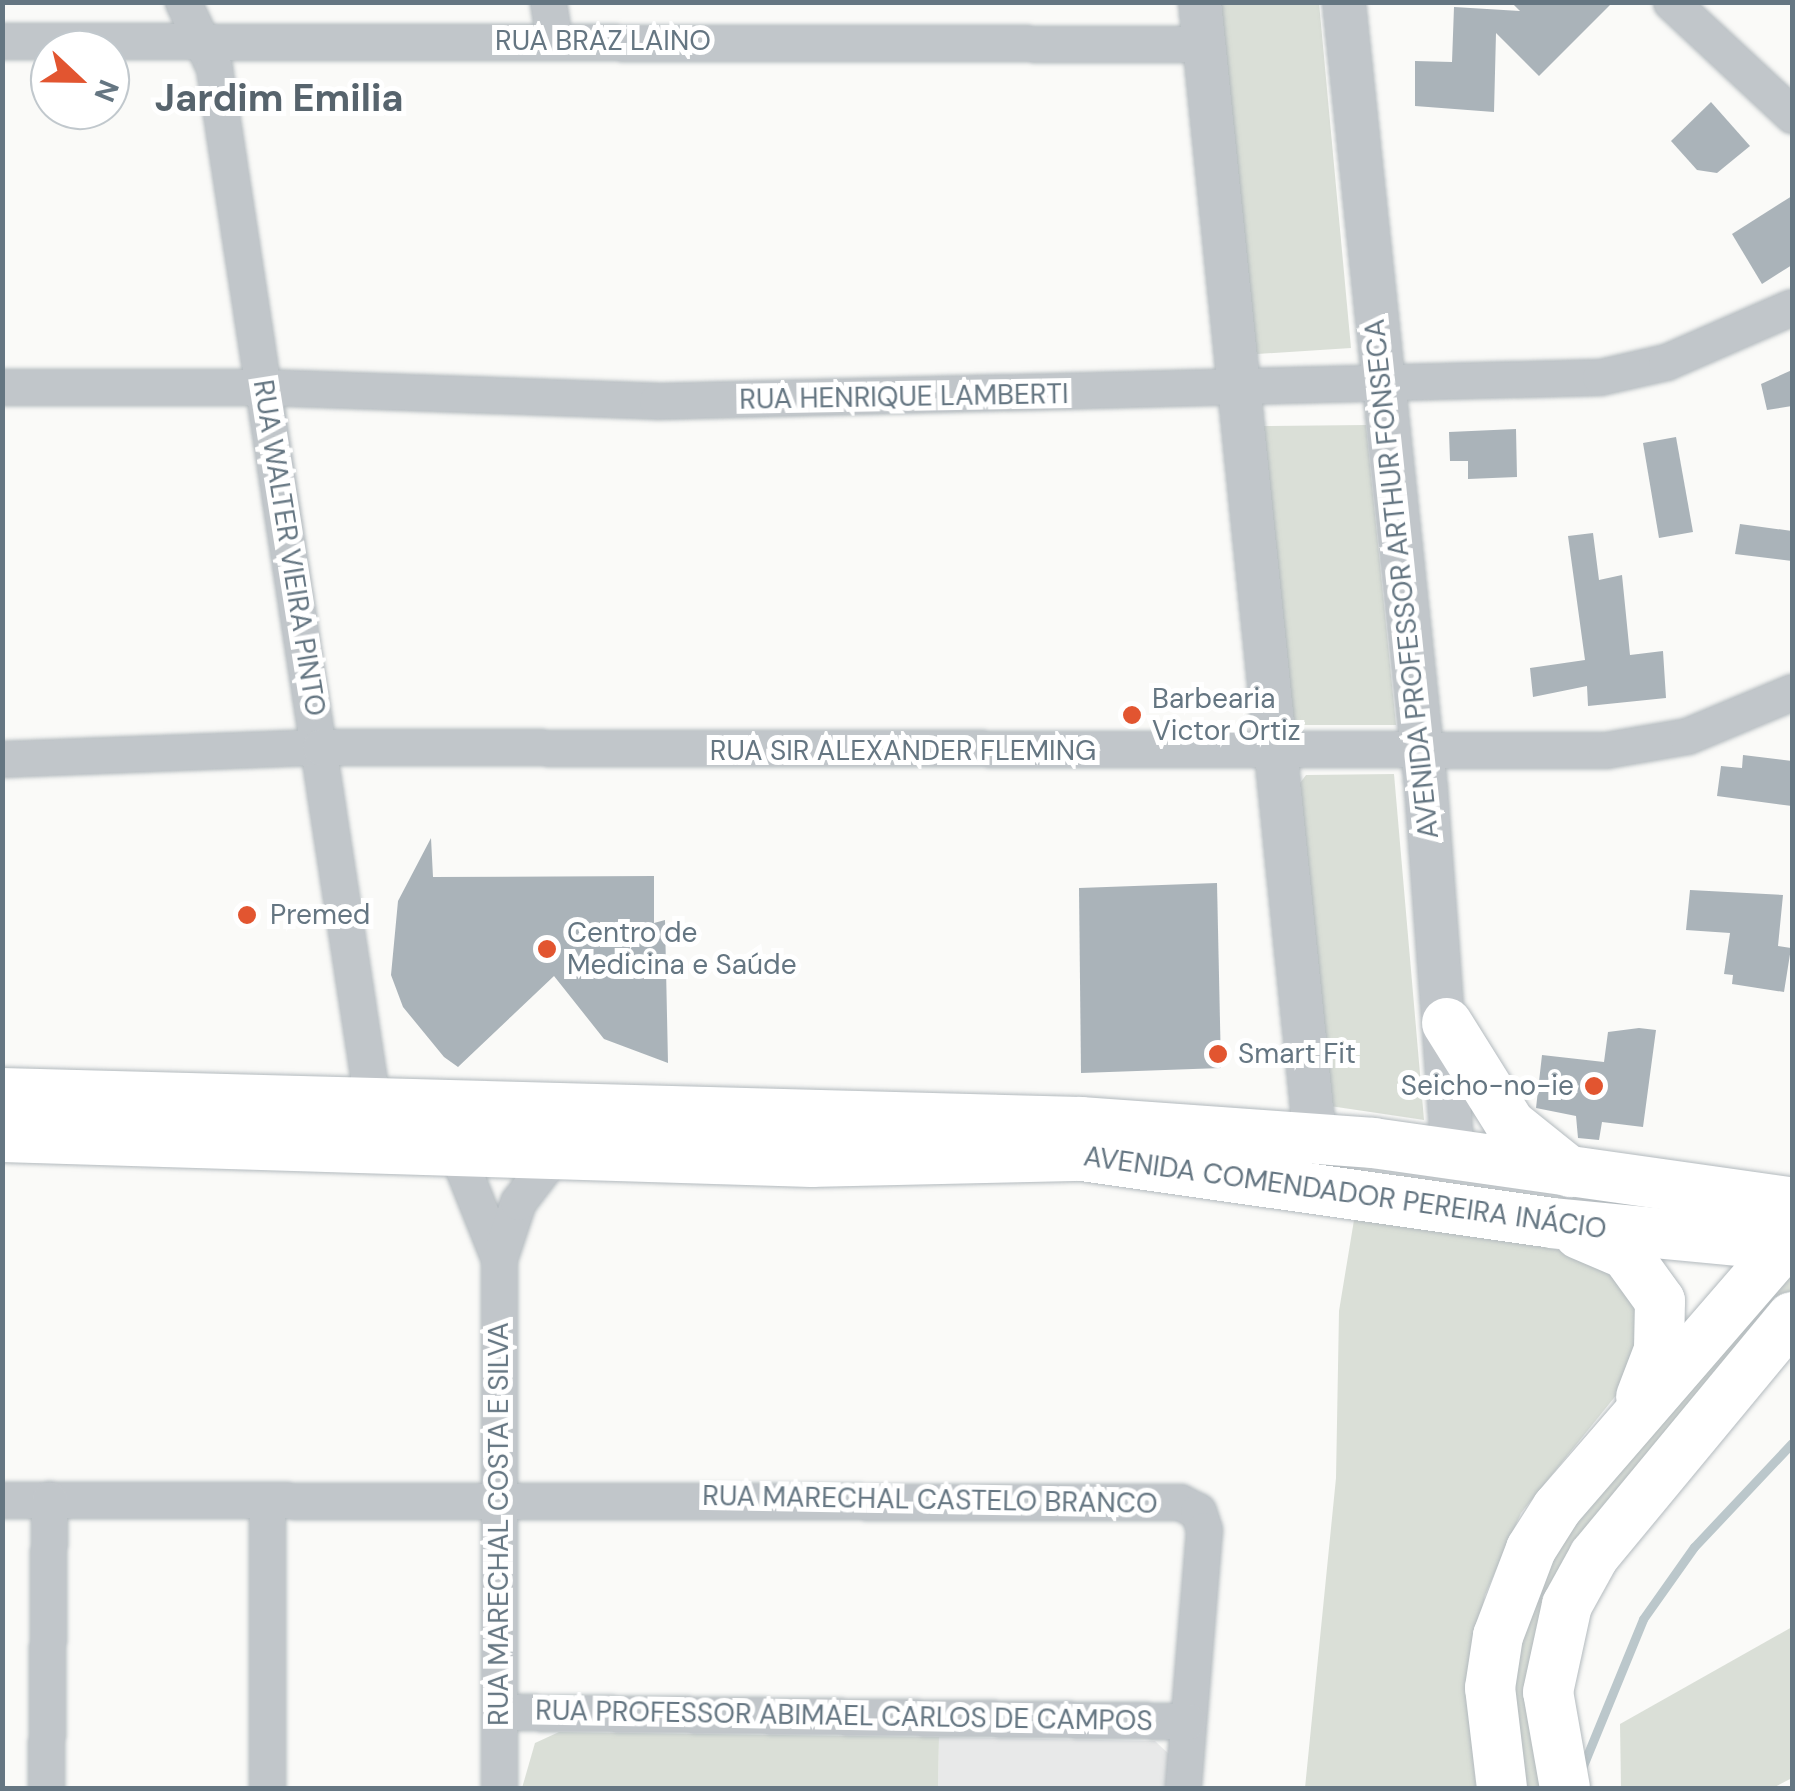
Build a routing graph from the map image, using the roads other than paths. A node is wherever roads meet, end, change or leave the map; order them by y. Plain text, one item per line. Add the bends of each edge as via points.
1 (183, 2) edge
2 (548, 2) edge
3 (1344, 2) edge
4 (1671, 2) edge
5 (1202, 23) edge
6 (554, 40) junction
7 (2, 41) edge
8 (208, 46) junction
9 (1792, 115) edge
10 (1792, 307) edge
11 (1380, 383) junction
12 (264, 386) junction
13 (2, 387) edge
14 (1242, 389) junction
15 (1792, 692) edge
16 (320, 747) junction
17 (1422, 752) junction
18 (1278, 753) junction
19 (2, 759) edge
20 (1447, 1023) junction
21 (2, 1093) edge
22 (372, 1102) junction
23 (539, 1108) junction
24 (2, 1138) edge
25 (1316, 1138) junction
26 (553, 1156) junction
27 (1453, 1156) junction
28 (474, 1167) junction
29 (1570, 1172) junction
30 (1348, 1189) junction
31 (1410, 1198) junction
32 (1552, 1223) junction
33 (1791, 1226) edge
34 (499, 1259) junction
35 (1792, 1317) edge
36 (1620, 1436) junction
37 (500, 1496) junction
38 (49, 1499) junction
39 (2, 1500) edge
40 (267, 1500) junction
41 (499, 1712) junction
42 (1188, 1721) junction
43 (46, 1788) edge
44 (267, 1788) edge
45 (500, 1788) edge
46 (1182, 1788) edge
47 (1502, 1788) edge
48 (1565, 1788) edge

1 - 8 street, RUA WALTER VIEIRA PINTO
2 - 6 street
3 - 11 street, AVENIDA PROFESSOR ARTHUR FONSECA
4 - 9 street
5 - 6 street, RUA BRAZ LAINO
5 - 14 street
6 - 8 street, RUA BRAZ LAINO
7 - 8 street, RUA BRAZ LAINO
8 - 12 street, RUA WALTER VIEIRA PINTO
10 - 11 street, RUA HENRIQUE LAMBERTI via 1666,362 1600,377
11 - 14 street, RUA HENRIQUE LAMBERTI
11 - 17 street, AVENIDA PROFESSOR ARTHUR FONSECA
12 - 13 street, RUA HENRIQUE LAMBERTI
12 - 14 street, RUA HENRIQUE LAMBERTI via 656,401
12 - 16 street, RUA WALTER VIEIRA PINTO
14 - 18 street
15 - 17 street, RUA SIR ALEXANDER FLEMING via 1687,736 1606,750
16 - 18 street, RUA SIR ALEXANDER FLEMING
16 - 19 street, RUA SIR ALEXANDER FLEMING
16 - 22 street, RUA WALTER VIEIRA PINTO
17 - 18 street, RUA SIR ALEXANDER FLEMING
17 - 20 street, AVENIDA PROFESSOR ARTHUR FONSECA
18 - 25 street
20 - 27 street, AVENIDA PROFESSOR ARTHUR FONSECA
20 - 29 main road via 1510,1124
21 - 22 main road, AVENIDA COMENDADOR PEREIRA INÁCIO
22 - 23 main road, AVENIDA COMENDADOR PEREIRA INÁCIO
23 - 25 main road, AVENIDA COMENDADOR PEREIRA INÁCIO via 1082,1122
23 - 28 main road via 510,1122
24 - 28 main road, AVENIDA COMENDADOR PEREIRA INÁCIO
25 - 27 main road, AVENIDA COMENDADOR PEREIRA INÁCIO
25 - 30 main road
26 - 28 main road, AVENIDA COMENDADOR PEREIRA INÁCIO
26 - 30 main road, AVENIDA COMENDADOR PEREIRA INÁCIO via 1082,1156
26 - 34 street, RUA MARECHAL COSTA E SILVA via 518,1202
27 - 29 main road, AVENIDA COMENDADOR PEREIRA INÁCIO
27 - 31 main road
28 - 34 street, RUA MARECHAL COSTA E SILVA
29 - 33 main road, AVENIDA COMENDADOR PEREIRA INÁCIO
30 - 31 main road, AVENIDA COMENDADOR PEREIRA INÁCIO
31 - 32 main road, AVENIDA COMENDADOR PEREIRA INÁCIO
32 - 33 main road, AVENIDA COMENDADOR PEREIRA INÁCIO
32 - 36 main road via 1626,1254 1660,1302 1652,1376
33 - 36 main road
34 - 37 street, RUA MARECHAL COSTA E SILVA
35 - 48 main road via 1594,1556 1567,1605 1548,1692
36 - 47 main road via 1557,1508 1510,1594 1490,1688
37 - 40 street
37 - 41 street, RUA MARECHAL COSTA E SILVA
37 - 42 street, RUA MARECHAL CASTELO BRANCO via 1190,1506 1204,1530
38 - 39 street
38 - 40 street
38 - 43 street
40 - 44 street
41 - 42 street, RUA PROFESSOR ABIMAEL CARLOS DE CAMPOS
41 - 45 street, RUA MARECHAL COSTA E SILVA
42 - 46 street, RUA MARECHAL CASTELO BRANCO

